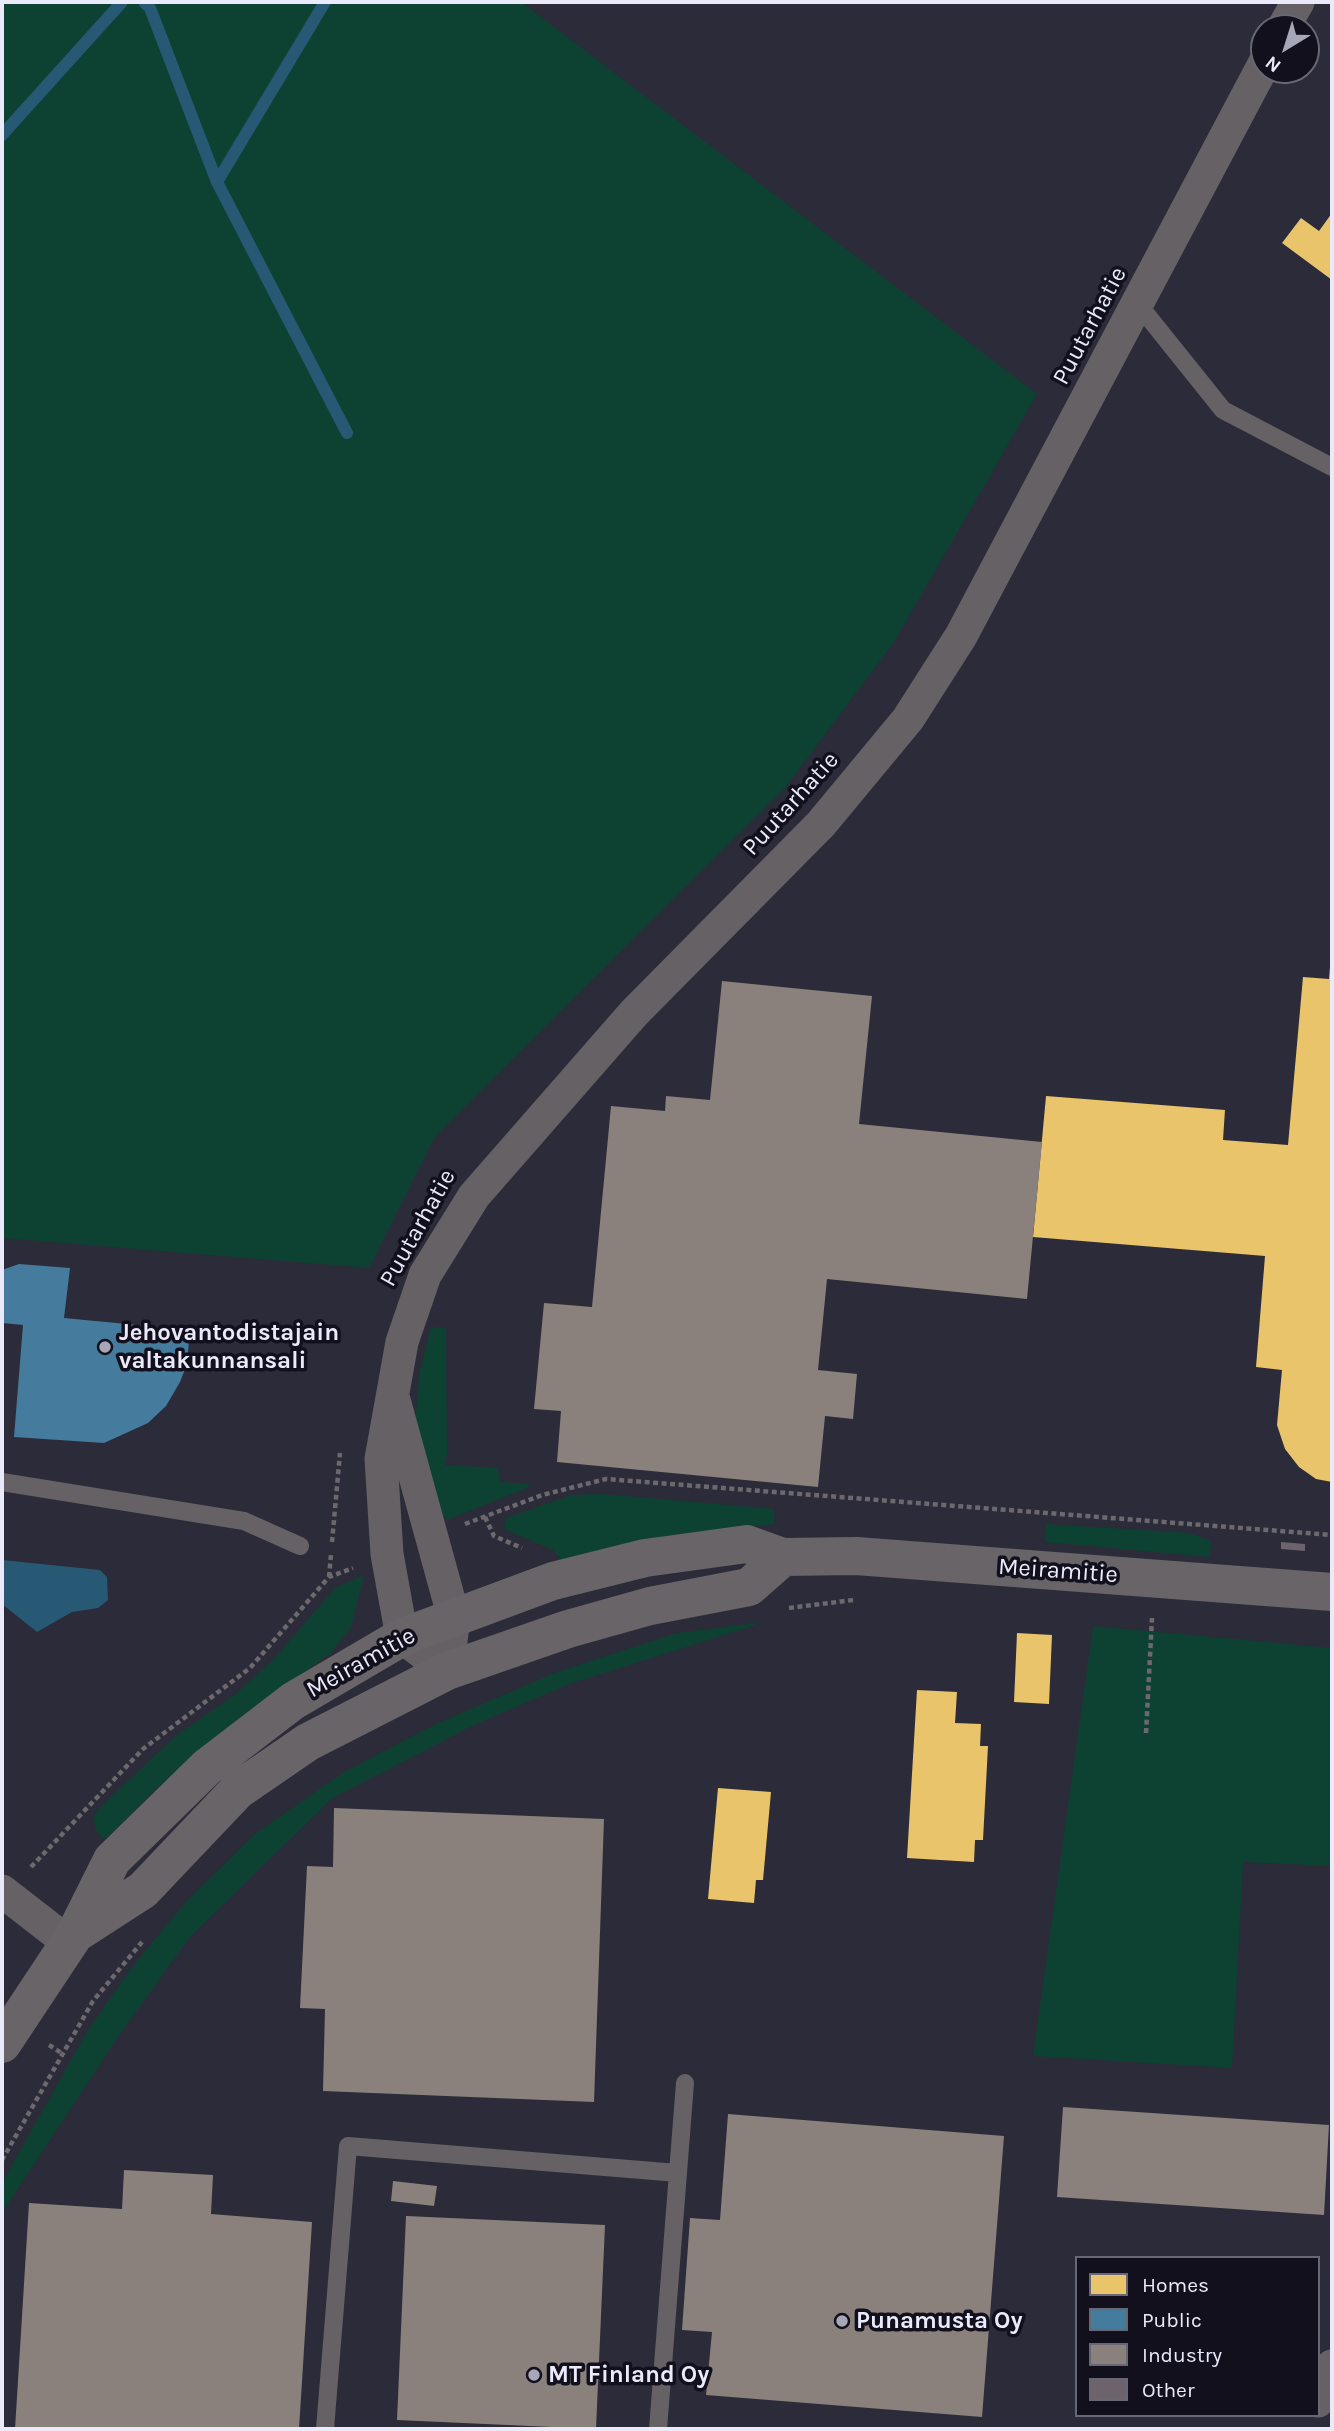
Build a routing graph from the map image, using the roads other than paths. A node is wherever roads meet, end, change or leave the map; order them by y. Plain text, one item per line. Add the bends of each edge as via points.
1 (1254, 84) edge
2 (1138, 304) junction
3 (1332, 467) edge
4 (394, 1400) junction
5 (2, 1482) edge
6 (300, 1546) dead end
7 (783, 1557) junction
8 (1332, 1592) edge
9 (454, 1618) junction
10 (402, 1637) junction
11 (447, 1671) junction
12 (2, 1891) edge
13 (72, 1938) junction
14 (2, 2044) edge
15 (685, 2084) dead end
16 (678, 2173) junction
17 (1332, 2366) edge
18 (1320, 2397) edge
19 (325, 2429) edge
20 (657, 2429) edge

1 - 2 street, Puutarhatie
2 - 3 lane via 1223,410
2 - 4 street, Puutarhatie via 961,636 908,719 821,824 634,1013 474,1196 425,1275 402,1342
4 - 9 street, Puutarhatie
4 - 10 street, Puutarhatie via 381,1459 387,1554
5 - 6 lane via 244,1521
7 - 8 main road, Meiramitie via 856,1556
7 - 9 main road, Meiramitie via 747,1544 645,1558 553,1581
7 - 11 main road, Meiramitie via 749,1587 650,1606
9 - 10 main road, Meiramitie
9 - 11 street, Puutarhatie
10 - 11 street
10 - 13 main road, Meiramitie via 293,1702 206,1767 111,1860
11 - 13 main road, Meiramitie via 308,1742 238,1790 143,1890
12 - 13 street
13 - 14 main road, Meiramitie
15 - 16 lane
16 - 19 lane via 348,2146
16 - 20 lane
17 - 18 street

